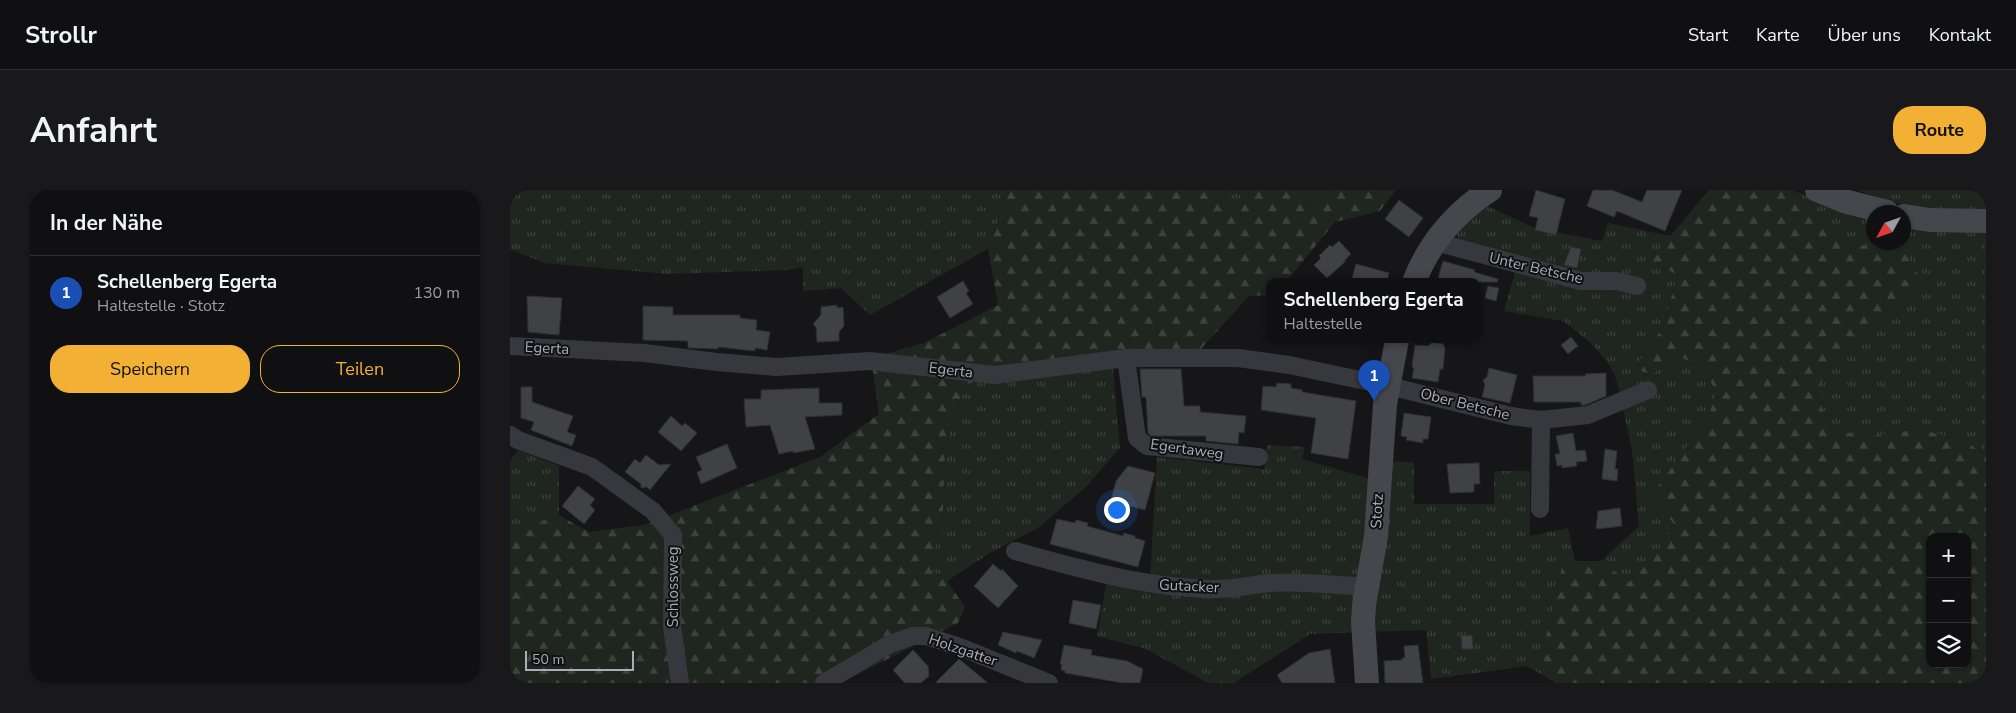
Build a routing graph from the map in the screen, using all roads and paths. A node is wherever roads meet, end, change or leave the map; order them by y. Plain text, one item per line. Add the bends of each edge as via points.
1 (1490, 190) edge
2 (1817, 190) edge
3 (1866, 206) edge
4 (1911, 217) edge
5 (1986, 221) edge
6 (1436, 240) junction
7 (1416, 278) edge
8 (1637, 286) dead end
9 (1396, 343) edge
10 (510, 346) edge
11 (1126, 358) junction
12 (1389, 386) junction
13 (1648, 390) dead end
14 (1541, 420) junction
15 (510, 435) edge
16 (1259, 457) dead end
17 (1540, 509) dead end
18 (1014, 550) dead end
19 (1367, 588) junction
20 (680, 683) edge
21 (824, 683) edge
22 (1050, 683) edge
23 (1367, 683) edge

1 - 6 street via 1464,209
2 - 3 street
4 - 5 street
6 - 7 street
6 - 8 street, Unter Betsche via 1581,281 1616,281
9 - 12 street, Stotz
10 - 11 street, Egerta via 644,354 777,367 870,361 995,376
11 - 12 street, Egerta via 1238,358
11 - 16 street, Egertaweg via 1137,438 1147,446
12 - 14 street, Ober Betsche
12 - 19 street, Stotz via 1382,431 1376,536
13 - 14 street, Ober Betsche via 1588,415
14 - 17 street
15 - 20 street, Schlossweg via 592,467 653,511 673,535 672,626
18 - 19 street, Gutacker via 1115,578 1155,585 1214,589 1311,582
19 - 23 street, Stotz via 1363,622
21 - 22 street, Holzgatter via 890,644 912,636 926,636

